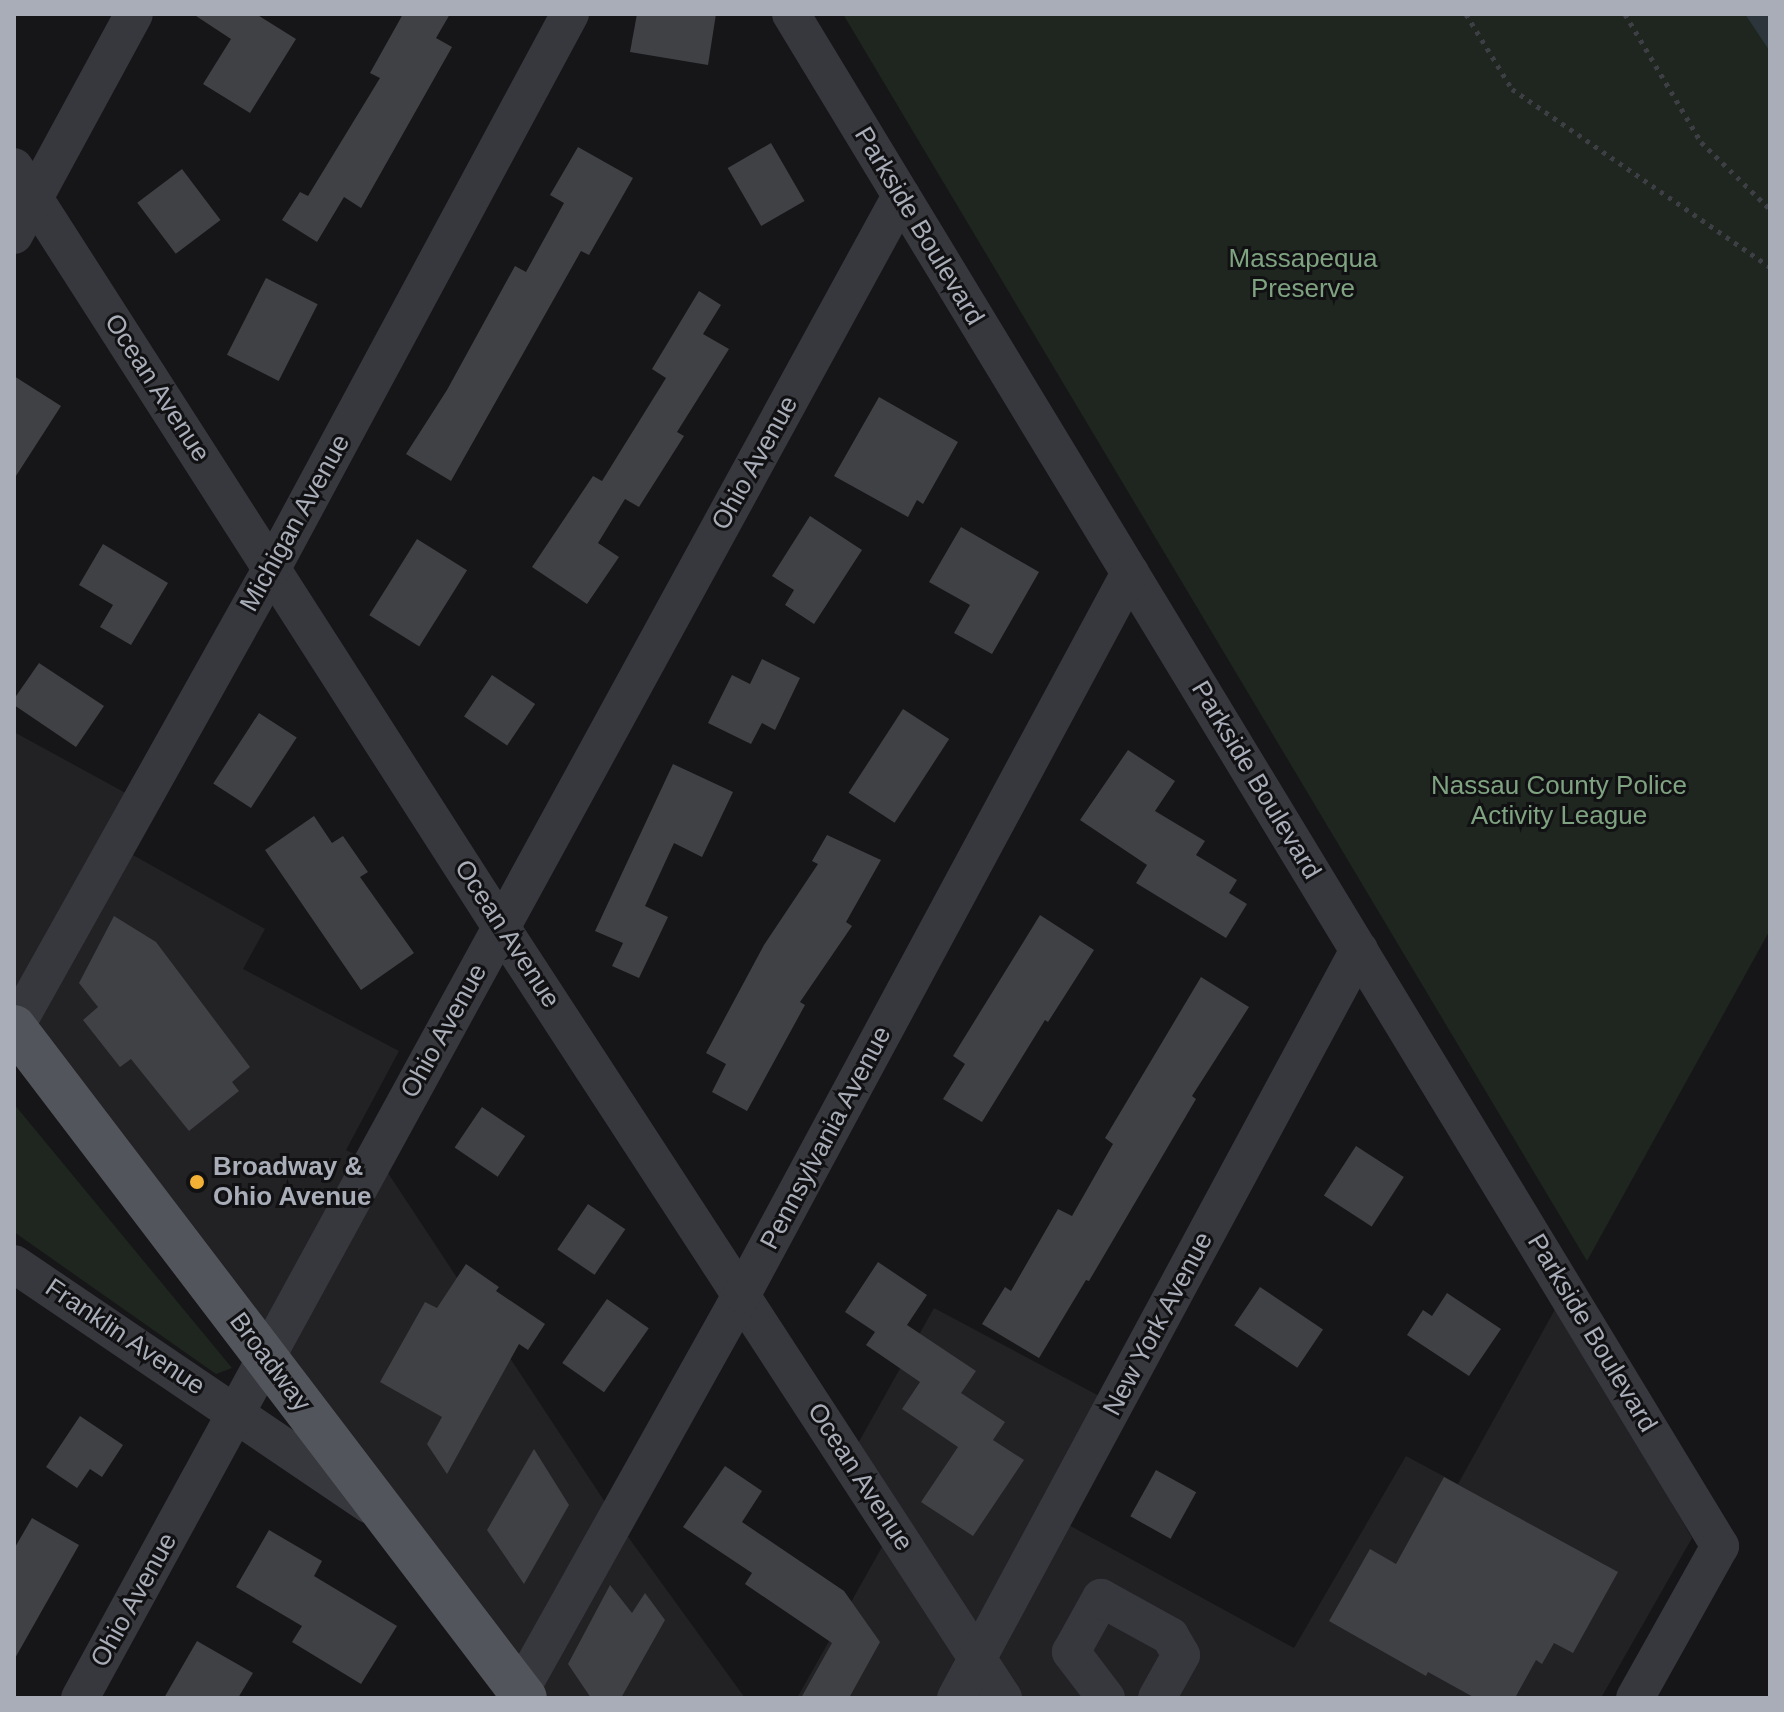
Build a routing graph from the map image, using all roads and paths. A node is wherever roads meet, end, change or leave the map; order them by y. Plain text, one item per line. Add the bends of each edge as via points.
1 (134, 14) edge
2 (570, 14) edge
3 (791, 14) edge
4 (1466, 14) edge
5 (1625, 14) edge
6 (24, 183) edge
7 (901, 196) junction
8 (1770, 209) edge
9 (14, 235) edge
10 (1770, 267) edge
11 (273, 566) junction
12 (1130, 573) junction
13 (501, 927) junction
14 (1359, 950) junction
15 (14, 1028) edge
16 (14, 1264) edge
17 (742, 1294) junction
18 (267, 1359) junction
19 (237, 1411) junction
20 (387, 1516) junction
21 (978, 1659) junction
22 (520, 1695) edge
23 (80, 1698) edge
24 (956, 1698) edge
25 (1003, 1698) edge
26 (1106, 1698) edge
27 (1157, 1698) edge
28 (1635, 1698) edge

1 - 6 street
2 - 11 street, Michigan Avenue
3 - 7 street, Parkside Boulevard
4 - 10 path via 1512,89
5 - 8 path via 1701,142
6 - 9 street
6 - 11 street, Ocean Avenue
7 - 12 street, Parkside Boulevard
7 - 13 street, Ohio Avenue
11 - 13 street, Ocean Avenue
11 - 15 street, Michigan Avenue
12 - 14 street, Parkside Boulevard
12 - 17 street, Pennsylvania Avenue
13 - 17 street, Ocean Avenue
13 - 18 street, Ohio Avenue
14 - 21 street, New York Avenue
14 - 28 street, Parkside Boulevard via 1720,1546
15 - 18 main road, Broadway
16 - 19 street, Franklin Avenue
17 - 21 street, Ocean Avenue
17 - 22 street, Pennsylvania Avenue
18 - 19 street, Ohio Avenue
18 - 20 main road, Broadway
19 - 20 street, Franklin Avenue
19 - 23 street, Ohio Avenue
20 - 22 main road, Broadway
21 - 24 street, New York Avenue
21 - 25 street, Ocean Avenue
26 - 27 street via 1071,1652 1101,1598 1170,1636 1181,1655

